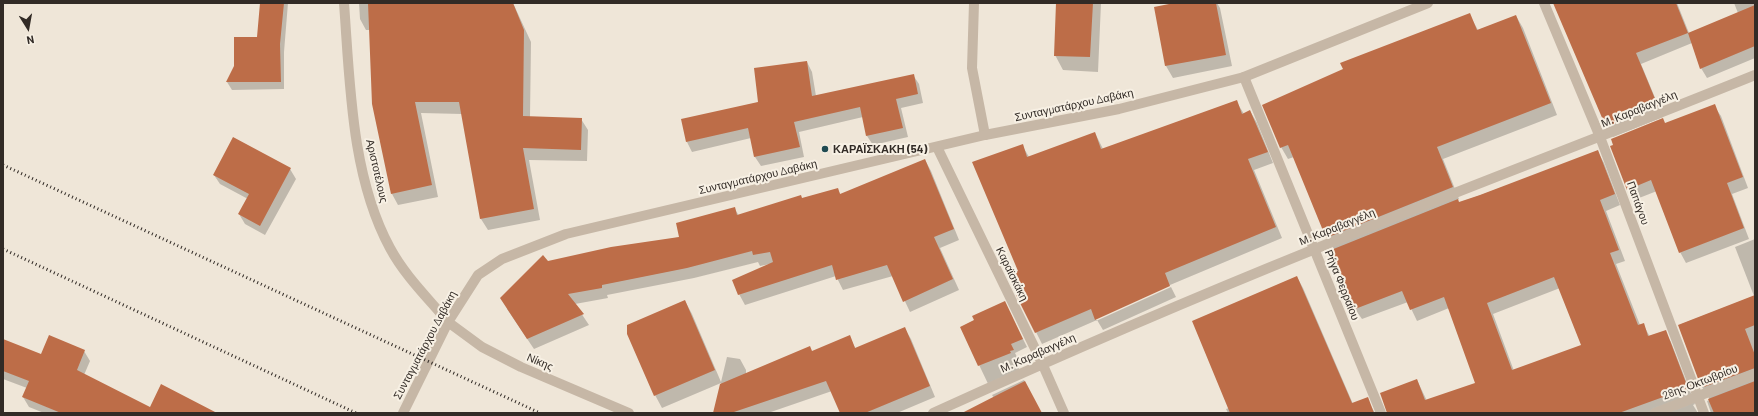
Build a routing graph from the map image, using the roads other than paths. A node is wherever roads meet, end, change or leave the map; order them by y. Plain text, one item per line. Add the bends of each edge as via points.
1 (344, 3) edge
2 (974, 3) edge
3 (1428, 3) edge
4 (1544, 3) edge
5 (1755, 75) edge
6 (1244, 77) junction
7 (985, 135) junction
8 (1600, 137) junction
9 (937, 147) junction
10 (1315, 249) junction
11 (448, 322) junction
12 (1042, 364) junction
13 (1755, 374) edge
14 (1697, 396) junction
15 (403, 413) edge
16 (629, 413) edge
17 (933, 413) edge
18 (1064, 413) edge
19 (1381, 413) edge
20 (1654, 413) edge
21 (1704, 413) edge

1 - 11 street, Αριστοτέλους via 357,140 364,179 376,219 390,249 405,272
2 - 7 street via 972,68
3 - 6 street, Συνταγματάρχου Δαβάκη
4 - 8 street, Παπάγου
5 - 8 street, Μ. Καραβαγγέλη
6 - 7 street, Συνταγματάρχου Δαβάκη via 1119,109
6 - 10 street, Ρήγα Φερραίου
7 - 9 street, Συνταγματάρχου Δαβάκη
8 - 10 street, Μ. Καραβαγγέλη
8 - 14 street, Παπάγου
9 - 11 street, Συνταγματάρχου Δαβάκη via 566,234 502,260 478,275
9 - 12 street, Καραϊσκάκη
10 - 12 street, Μ. Καραβαγγέλη
10 - 19 street, Ρήγα Φερραίου
11 - 15 street, Συνταγματάρχου Δαβάκη
11 - 16 street, Νίκης via 482,348
12 - 17 street, Μ. Καραβαγγέλη
12 - 18 street, Καραϊσκάκη
13 - 14 street, 28ης Οκτωβρίου
14 - 20 street, 28ης Οκτωβρίου
14 - 21 street, Παπάγου

